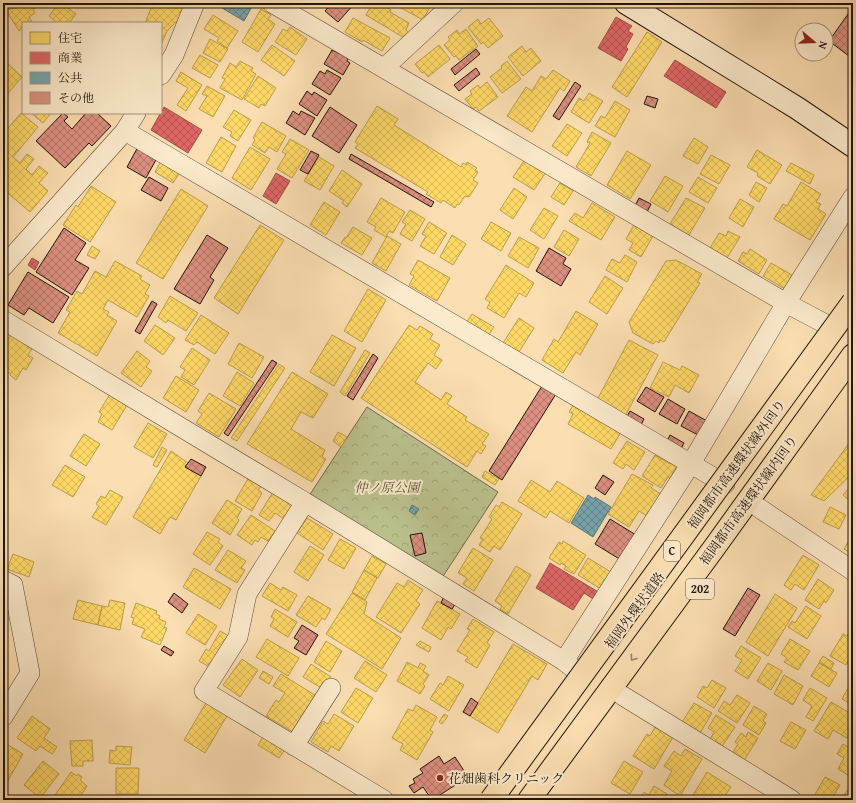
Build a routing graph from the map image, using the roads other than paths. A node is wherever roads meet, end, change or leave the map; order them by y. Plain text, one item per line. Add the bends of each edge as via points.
1 (195, 3) edge
2 (272, 3) edge
3 (454, 3) edge
4 (626, 3) edge
5 (384, 68) junction
6 (162, 73) edge
7 (135, 114) edge
8 (125, 130) junction
9 (853, 146) edge
10 (853, 197) edge
11 (3, 267) edge
12 (853, 302) edge
13 (786, 303) junction
14 (3, 320) edge
15 (834, 328) junction
16 (853, 355) edge
17 (853, 378) edge
18 (690, 464) junction
19 (725, 484) junction
20 (306, 502) junction
21 (759, 508) junction
22 (853, 570) edge
23 (3, 580) edge
24 (564, 661) junction
25 (585, 678) junction
26 (331, 688) dead end
27 (623, 696) junction
28 (3, 717) edge
29 (294, 746) junction
30 (384, 800) edge
31 (492, 800) edge
32 (495, 800) edge
33 (529, 800) edge
34 (547, 800) edge
35 (792, 800) edge

1 - 6 street via 174,55
2 - 5 street
3 - 5 street
4 - 9 street via 797,108
5 - 13 street
7 - 8 street
8 - 11 street
8 - 18 street
10 - 13 street
12 - 15 highway, 福岡外環状道路
12 - 31 highway, 福岡都市高速環状線外回り / C, bridge
13 - 15 street
13 - 18 street
14 - 20 street
15 - 19 highway, 福岡外環状道路
16 -> 33 highway, 福岡都市高速環状線内回り
17 - 21 highway, 202
18 - 19 street
18 - 24 street
19 - 25 highway, 福岡外環状道路
20 - 24 street
20 - 29 street via 247,594 238,637 204,691
21 - 22 street
21 - 27 highway, 202
23 - 28 street via 13,585 30,673
24 - 25 street
25 - 32 highway, 福岡外環状道路
26 - 29 street
27 - 34 highway, 202
27 - 35 street
29 - 30 street

